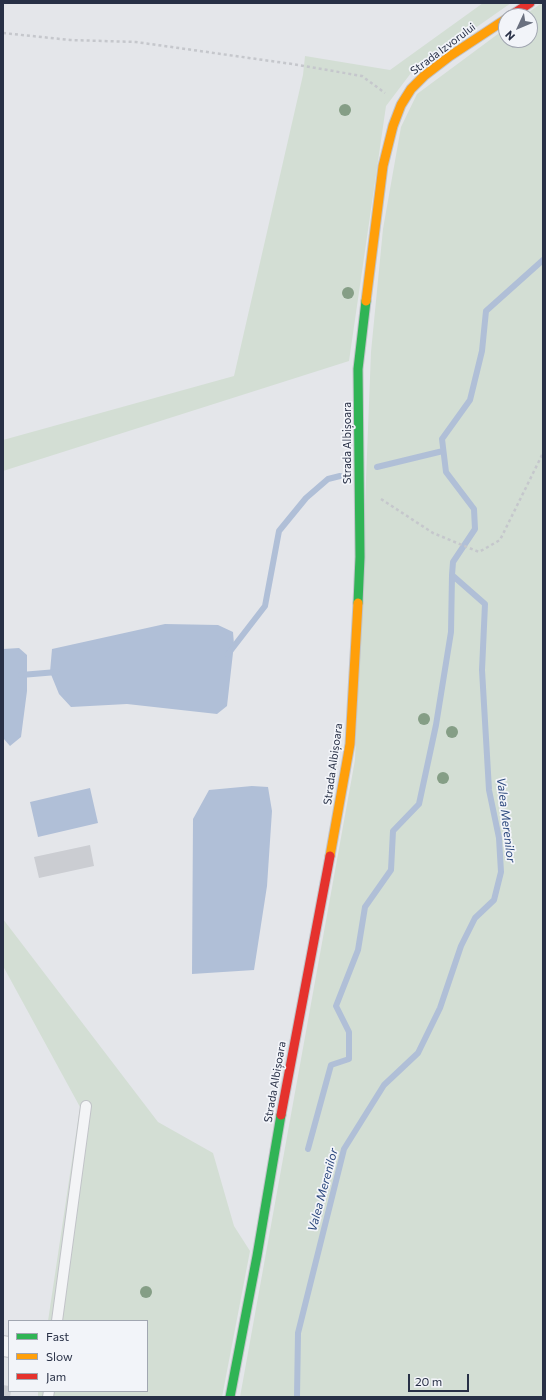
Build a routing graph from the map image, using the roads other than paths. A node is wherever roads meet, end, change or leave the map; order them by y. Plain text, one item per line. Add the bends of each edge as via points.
1 (498, 24) edge
2 (401, 105) joint
3 (86, 1106) dead end
4 (57, 1320) edge
5 (230, 1397) edge

1 - 2 street, Strada Izvorului via 424,76 411,89
2 - 5 street, Strada Albișoara via 383,166 358,369 360,557 350,744
3 - 4 lane

